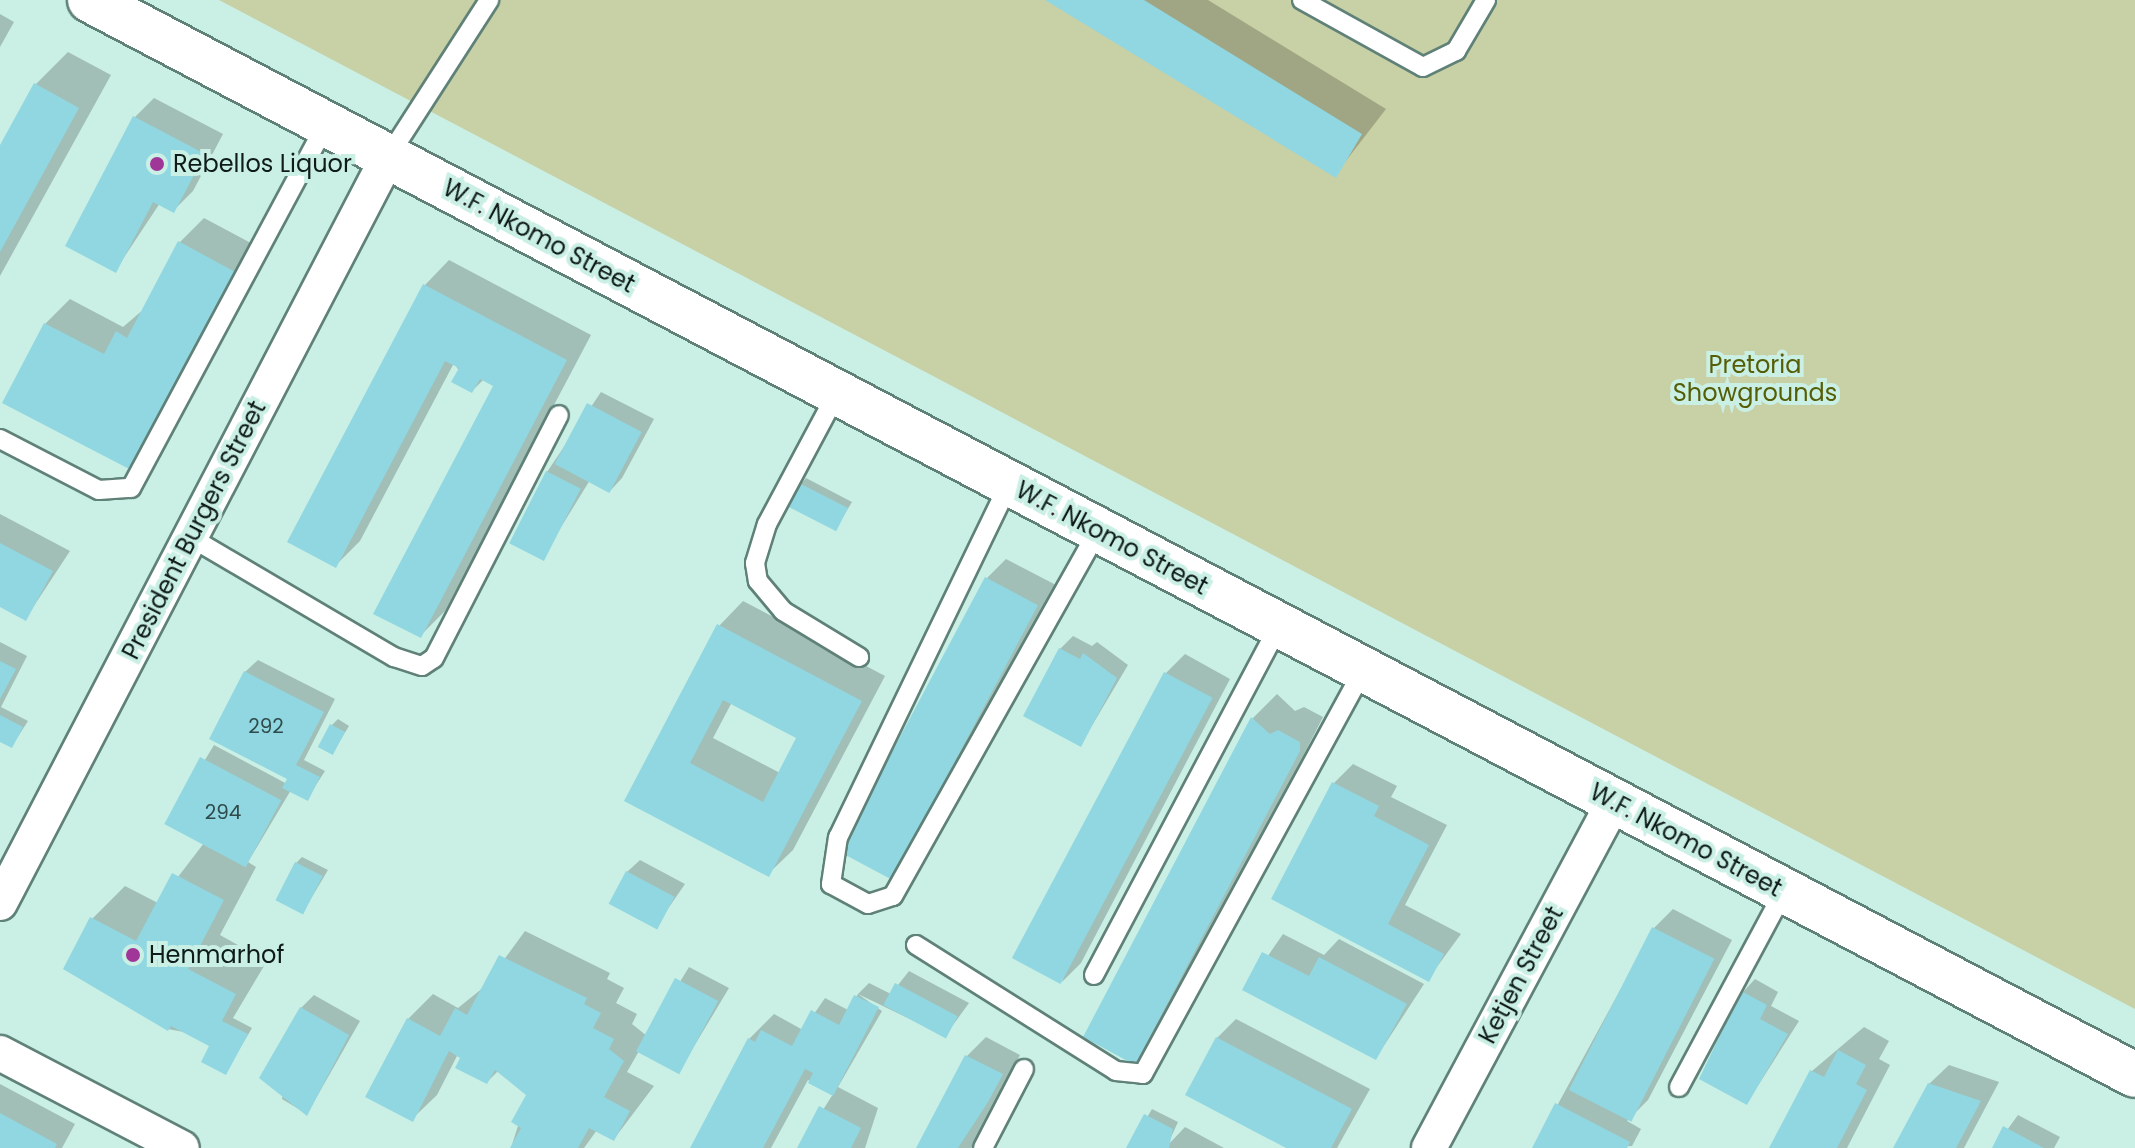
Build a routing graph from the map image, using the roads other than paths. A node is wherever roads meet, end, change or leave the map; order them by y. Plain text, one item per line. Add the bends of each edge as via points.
1 (90, 0) edge
2 (489, 0) edge
3 (1302, 0) edge
4 (1486, 0) edge
5 (326, 124) junction
6 (388, 157) junction
7 (837, 393) junction
8 (559, 415) dead end
9 (0, 439) edge
10 (1009, 484) junction
11 (1098, 531) junction
12 (190, 537) junction
13 (1279, 625) junction
14 (859, 657) dead end
15 (1363, 670) junction
16 (1614, 802) junction
17 (1784, 891) junction
18 (0, 903) edge
19 (916, 945) dead end
20 (1094, 975) dead end
21 (0, 1053) edge
22 (1024, 1069) dead end
23 (2135, 1075) edge
24 (1679, 1087) dead end
25 (182, 1148) edge
26 (983, 1148) edge
27 (1429, 1148) edge

1 - 5 main road, W.F. Nkomo Street
2 - 6 lane
3 - 4 lane via 1423,67 1456,51
5 - 6 main road, W.F. Nkomo Street
5 - 9 lane via 131,488 99,490
6 - 7 main road, W.F. Nkomo Street
6 - 12 street, President Burgers Street
7 - 10 main road, W.F. Nkomo Street
7 - 14 lane via 767,524 755,563 758,581 783,611
8 - 12 lane via 434,658 422,666 394,657
10 - 11 main road, W.F. Nkomo Street
10 - 11 lane via 838,837 831,884 868,904 893,896
11 - 13 main road, W.F. Nkomo Street
12 - 18 street, President Burgers Street
13 - 15 main road, W.F. Nkomo Street
13 - 20 lane
15 - 16 main road, W.F. Nkomo Street
15 - 19 lane via 1143,1074 1116,1071
16 - 17 main road, W.F. Nkomo Street
16 - 27 street, Ketjen Street
17 - 23 main road, W.F. Nkomo Street
17 - 24 lane
21 - 25 street
22 - 26 lane

